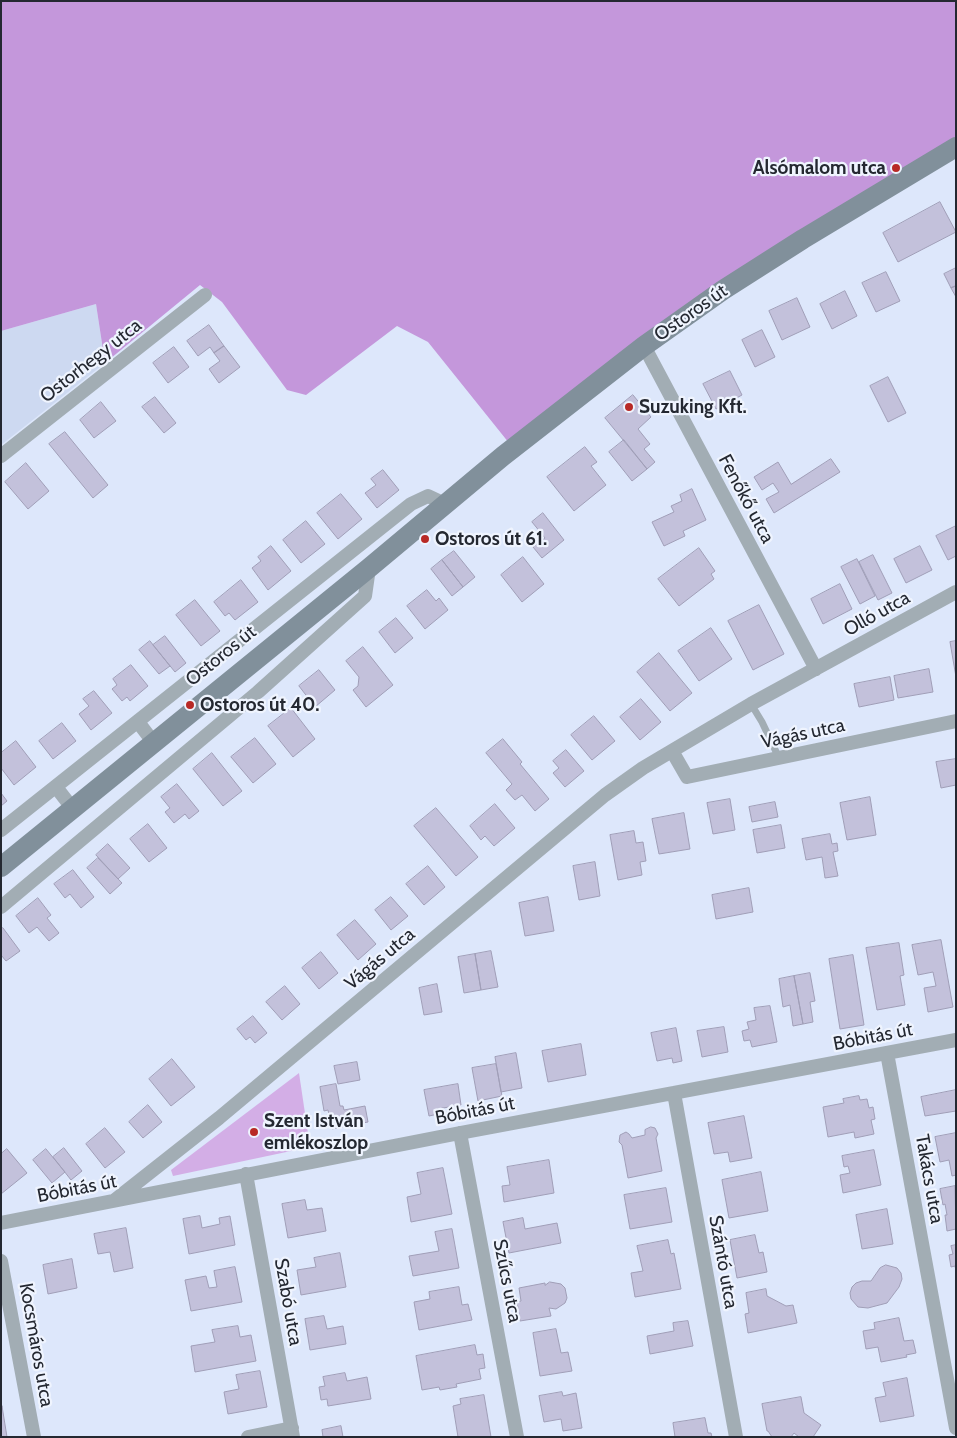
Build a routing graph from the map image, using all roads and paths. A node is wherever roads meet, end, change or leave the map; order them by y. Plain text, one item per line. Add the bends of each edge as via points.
1 (955, 148) edge
2 (205, 295) dead end
3 (644, 346) junction
4 (1, 456) edge
5 (445, 504) junction
6 (369, 568) junction
7 (956, 592) edge
8 (816, 669) junction
9 (751, 704) junction
10 (956, 721) edge
11 (138, 722) junction
12 (154, 743) junction
13 (672, 751) junction
14 (779, 758) junction
15 (56, 787) junction
16 (73, 808) junction
17 (1, 830) edge
18 (1, 867) edge
19 (1, 907) edge
20 (956, 1040) edge
21 (887, 1053) junction
22 (674, 1093) junction
23 (460, 1133) junction
24 (246, 1174) junction
25 (115, 1200) junction
26 (1, 1223) edge
27 (1, 1261) edge
28 (956, 1428) edge
29 (292, 1433) edge
30 (34, 1437) edge
31 (248, 1437) edge
32 (517, 1437) edge
33 (736, 1437) edge

1 - 3 main road, Ostoros út via 787,249
2 - 4 street, Ostorhegy utca
3 - 5 main road, Ostoros út
3 - 8 street, Fenőkő utca
5 - 6 main road, Ostoros út
5 - 11 street, Ostoros út via 428,496 411,504
6 - 12 main road, Ostoros út
6 - 19 street via 364,596 251,698
7 - 8 street, Olló utca
8 - 9 street, Vágás utca
9 - 13 street, Vágás utca
9 - 14 lane
10 - 14 street, Vágás utca
11 - 12 street
11 - 15 street, Ostoros út
12 - 16 main road, Ostoros út
13 - 14 street, Vágás utca via 687,777
13 - 25 street, Vágás utca via 605,795
15 - 16 street
15 - 17 street, Ostoros út
16 - 18 main road, Ostoros út
20 - 21 street, Bóbitás út
21 - 22 street, Bóbitás út
21 - 28 street, Takács utca
22 - 23 street, Bóbitás út
22 - 33 street, Szántó utca
23 - 24 street, Bóbitás út
23 - 32 street, Szűcs utca
24 - 25 street, Bóbitás út
24 - 29 street, Szabó utca
25 - 26 street, Bóbitás út
27 - 30 street, Kocsmáros utca
29 - 31 street

